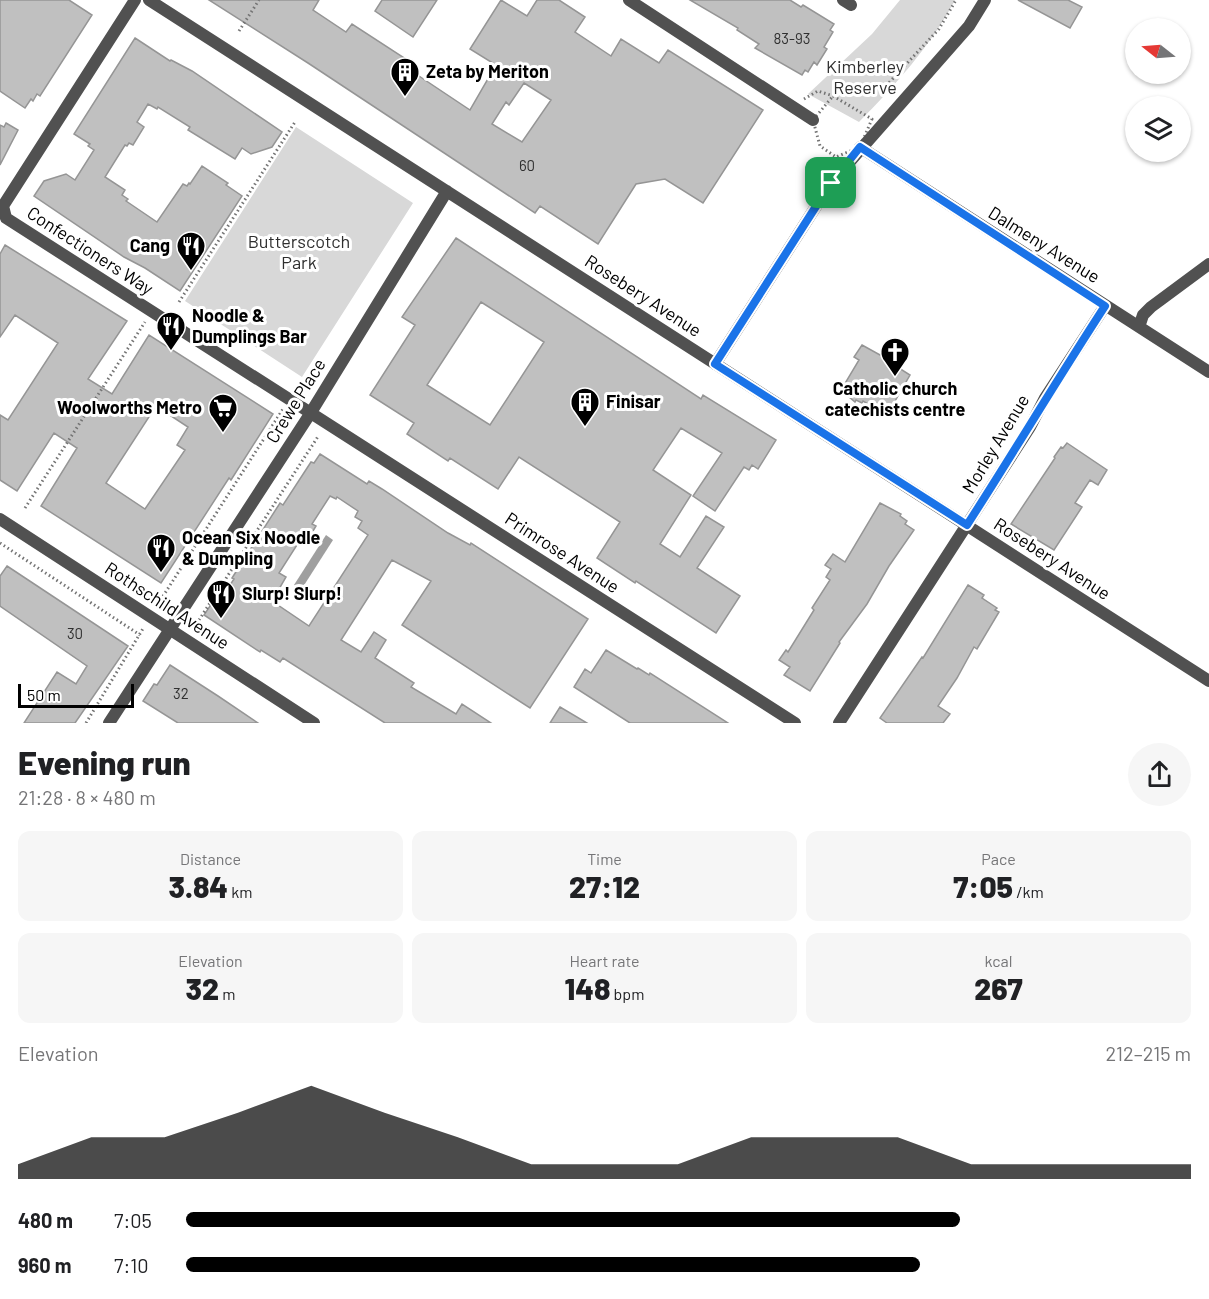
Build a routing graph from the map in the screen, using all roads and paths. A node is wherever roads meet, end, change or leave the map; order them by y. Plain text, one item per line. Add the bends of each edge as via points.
1 (135, 0) edge
2 (149, 0) edge
3 (259, 0) edge
4 (629, 0) edge
5 (956, 0) edge
6 (985, 0) edge
7 (239, 31) dead end
8 (832, 96) junction
9 (792, 106) junction
10 (872, 119) dead end
11 (813, 120) joint
12 (295, 122) dead end
13 (820, 146) dead end
14 (860, 147) junction
15 (836, 157) dead end
16 (447, 190) junction
17 (1209, 264) edge
18 (180, 302) dead end
19 (1105, 306) junction
20 (145, 322) dead end
21 (1139, 327) junction
22 (715, 364) junction
23 (1209, 372) edge
24 (289, 401) junction
25 (310, 414) junction
26 (319, 435) dead end
27 (25, 508) dead end
28 (0, 519) edge
29 (967, 525) junction
30 (0, 543) edge
31 (158, 604) dead end
32 (199, 620) dead end
33 (145, 625) dead end
34 (169, 628) junction
35 (140, 635) junction
36 (1209, 681) edge
37 (86, 723) edge
38 (109, 723) edge
39 (314, 723) edge
40 (795, 723) edge
41 (839, 723) edge

1 - 24 street, Confectioners Way via 3,206 6,218
2 - 16 street, Rosebery Avenue
3 - 7 path
4 - 9 street
5 - 8 path via 939,29 884,88 841,87
6 - 14 street via 969,26
8 - 9 path via 818,91
8 - 10 path
8 - 11 path
9 - 11 street
12 - 18 path
13 - 15 path
14 - 19 street, Dalmeny Avenue
14 - 22 street via 831,183
16 - 22 street, Rosebery Avenue
16 - 25 street, Crewe Place
17 - 21 street via 1151,307
19 - 21 street, Dalmeny Avenue
19 - 29 street, Morley Avenue
20 - 27 path
21 - 23 street, Dalmeny Avenue
22 - 29 street, Rosebery Avenue
24 - 25 street, Confectioners Way
24 - 31 path
25 - 34 street, Crewe Place
25 - 40 street, Primrose Avenue
26 - 32 path
28 - 34 street, Rothschild Avenue
29 - 36 street, Rosebery Avenue
29 - 41 street, Morley Avenue
30 - 35 path
33 - 35 path
34 - 38 street, Crewe Place
34 - 39 street, Rothschild Avenue
35 - 37 path

